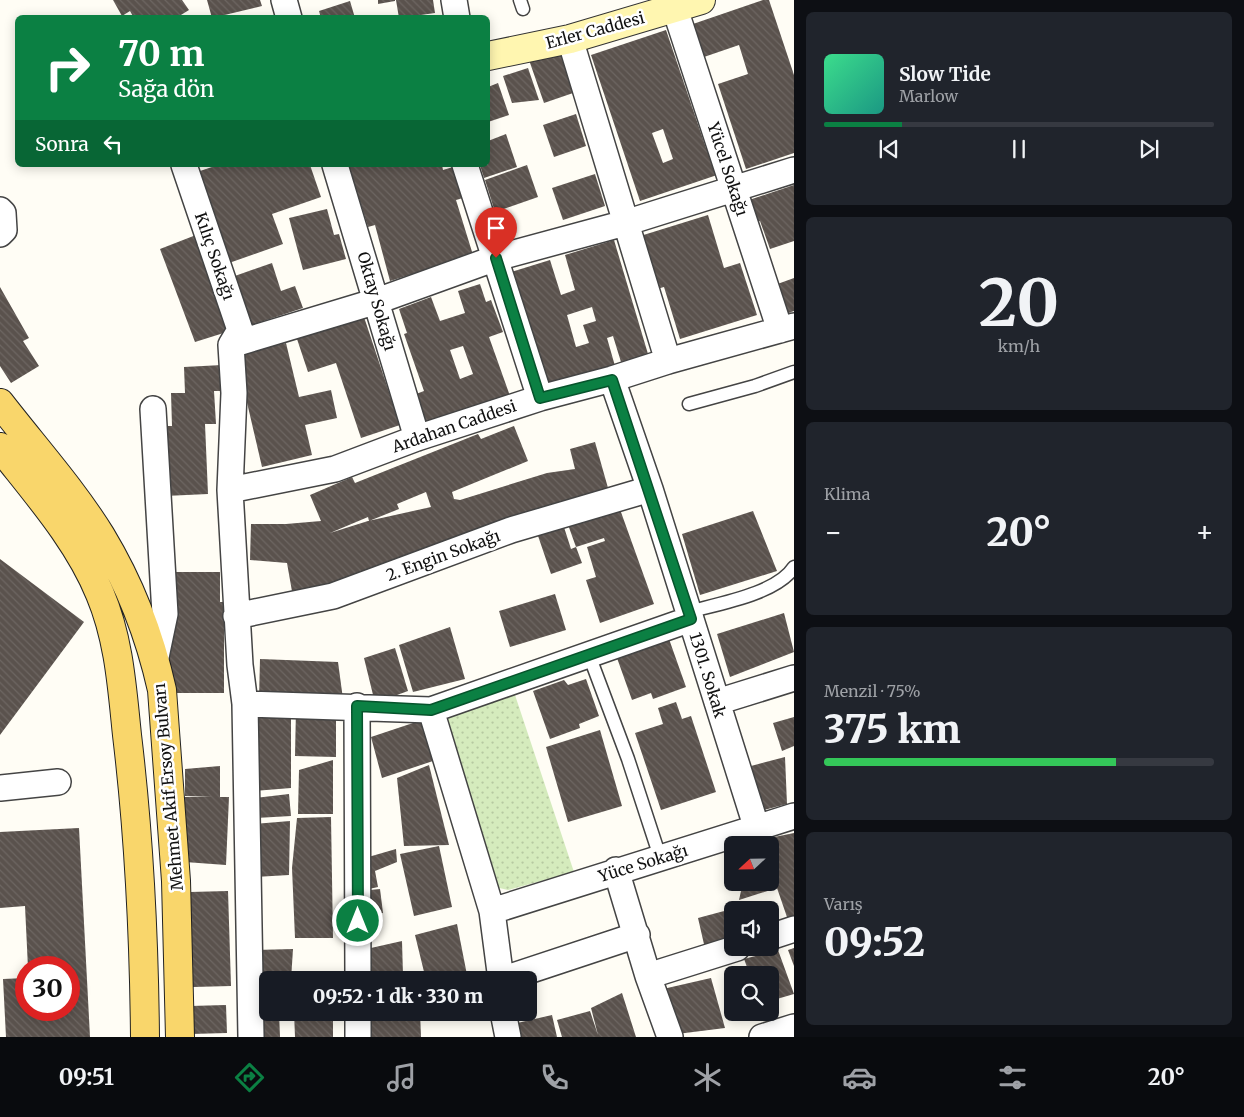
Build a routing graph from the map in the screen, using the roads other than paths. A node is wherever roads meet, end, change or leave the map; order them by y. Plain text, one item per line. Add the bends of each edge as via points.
1 (284, 0) edge
2 (454, 0) edge
3 (701, 0) edge
4 (675, 9) junction
5 (288, 15) edge
6 (456, 15) edge
7 (570, 38) junction
8 (490, 56) edge
9 (185, 167) edge
10 (336, 167) edge
11 (466, 167) edge
12 (794, 170) edge
13 (733, 187) junction
14 (625, 223) junction
15 (496, 258) junction
16 (378, 301) junction
17 (787, 328) edge
18 (231, 345) junction
19 (668, 360) junction
20 (794, 372) edge
21 (612, 380) junction
22 (540, 398) junction
23 (0, 403) edge
24 (688, 404) dead end
25 (154, 409) dead end
26 (417, 438) junction
27 (0, 447) edge
28 (650, 489) junction
29 (230, 490) junction
30 (794, 567) edge
31 (236, 616) junction
32 (690, 616) junction
33 (589, 655) junction
34 (155, 662) junction
35 (794, 678) edge
36 (717, 702) junction
37 (245, 704) junction
38 (357, 706) junction
39 (431, 710) junction
40 (58, 782) dead end
41 (0, 788) edge
42 (794, 816) edge
43 (757, 829) junction
44 (660, 858) junction
45 (616, 870) junction
46 (492, 911) junction
47 (794, 929) edge
48 (779, 934) edge
49 (637, 935) junction
50 (724, 952) edge
51 (358, 971) edge
52 (500, 971) edge
53 (528, 971) edge
54 (648, 976) junction
55 (358, 1021) edge
56 (505, 1021) edge
57 (794, 1027) edge
58 (145, 1037) edge
59 (180, 1037) edge
60 (251, 1037) edge
61 (358, 1037) edge
62 (508, 1037) edge
63 (670, 1037) edge
64 (762, 1037) edge

1 - 5 street
2 - 6 street
3 - 4 street, Erler Caddesi
4 - 7 street, Erler Caddesi
4 - 13 street, Yücel Sokağı
7 - 8 street, Erler Caddesi
7 - 14 street
9 - 18 street, Kılıç Sokağı via 240,330
10 - 16 street, Oktay Sokağı
11 - 15 street
12 - 13 street
13 - 14 street
13 - 17 street, Yücel Sokağı
14 - 15 street
14 - 19 street
15 - 16 street
15 - 22 street
16 - 18 street
16 - 26 street, Oktay Sokağı
17 - 19 street, Ardahan Caddesi
18 - 29 street via 234,393
19 - 21 street, Ardahan Caddesi
20 - 24 lane
21 - 22 street, Ardahan Caddesi
21 - 28 street, 1301. Sokak
22 - 26 street, Ardahan Caddesi
23 - 34 main road, Mehmet Akif Ersoy Bulvarı via 100,535 134,602
25 - 34 street via 165,614
26 - 29 street, Ardahan Caddesi via 335,468
27 - 58 main road via 84,560 113,630 133,784 144,948
28 - 31 street, 2. Engin Sokağı via 511,530 333,596
28 - 32 street, 1301. Sokak
29 - 31 street
30 - 32 lane via 778,582
31 - 37 street
32 - 33 street
32 - 36 street, 1301. Sokak
33 - 39 street
33 - 44 lane
34 - 59 main road, Mehmet Akif Ersoy Bulvarı via 162,690 176,881
35 - 36 street
36 - 43 street, 1301. Sokak
37 - 38 street
37 - 60 street
38 - 39 street
38 - 51 street
39 - 46 street
40 - 41 street
42 - 43 street, Yüce Sokağı
43 - 44 street, Yüce Sokağı
44 - 45 street, Yüce Sokağı
45 - 46 street, Yüce Sokağı
45 - 49 street
46 - 52 street
47 - 48 street
49 - 53 street
49 - 54 street
50 - 54 street
54 - 63 street
55 - 61 street
56 - 62 street
57 - 64 street

